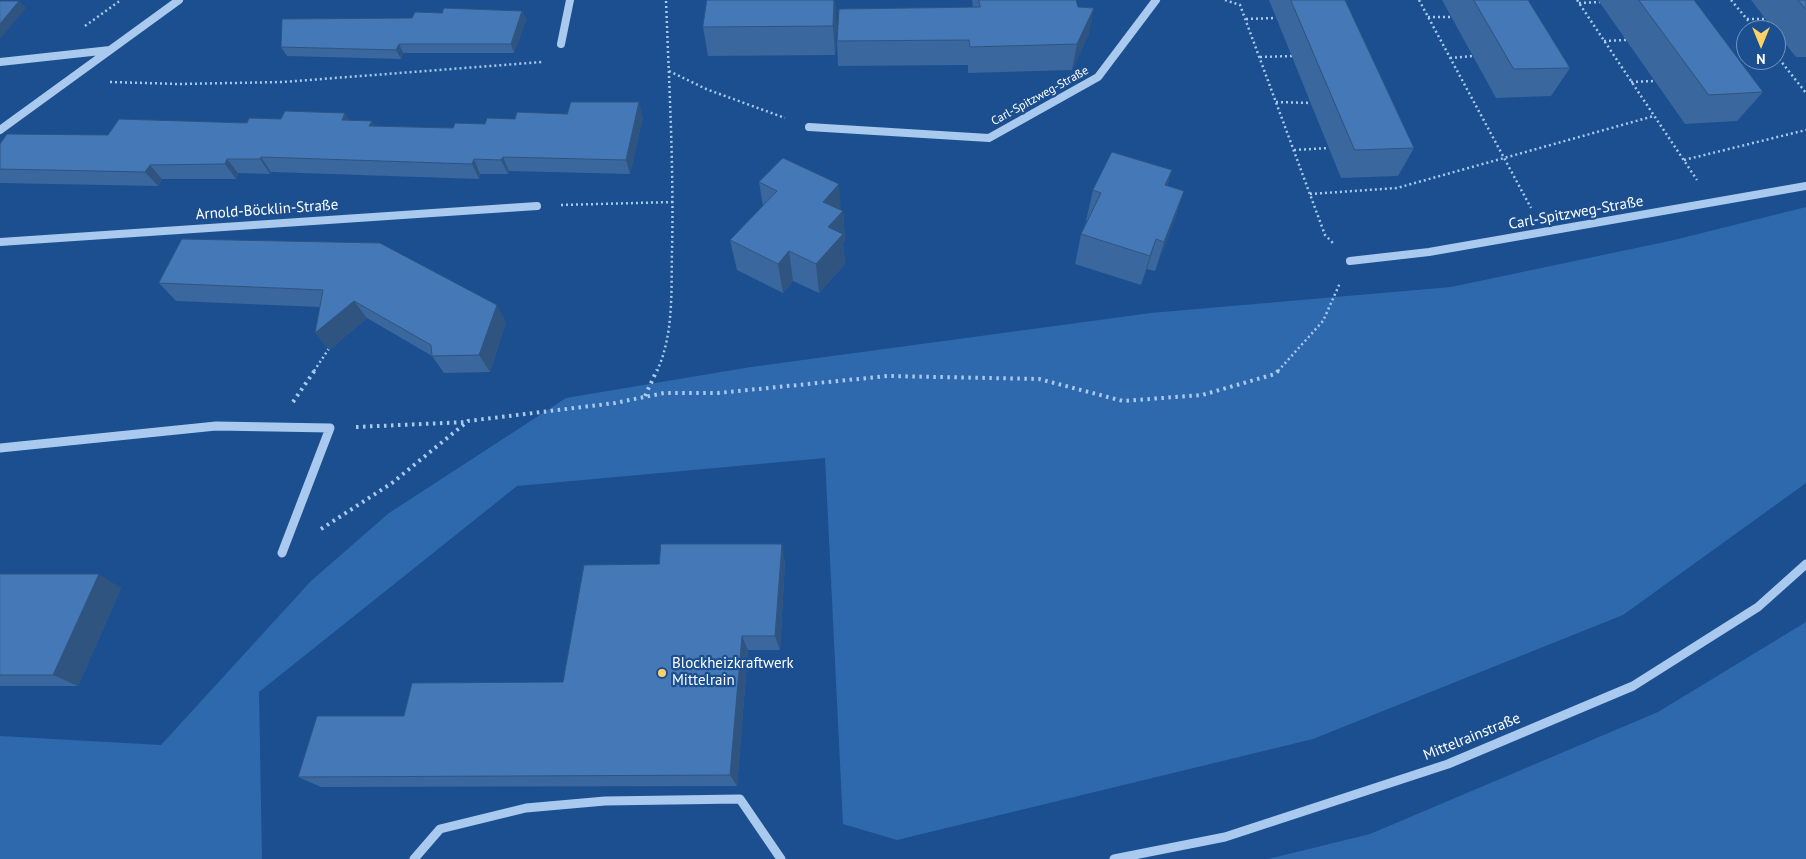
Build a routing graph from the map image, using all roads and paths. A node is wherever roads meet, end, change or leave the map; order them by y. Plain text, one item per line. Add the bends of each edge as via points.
1 (180, 0) edge
2 (570, 0) edge
3 (666, 0) edge
4 (1156, 0) edge
5 (1225, 0) edge
6 (1419, 0) edge
7 (1732, 0) edge
8 (1578, 2) edge
9 (1600, 2) dead end
10 (1428, 17) junction
11 (1451, 17) dead end
12 (1276, 18) dead end
13 (1246, 19) junction
14 (1747, 19) joint
15 (1766, 19) dead end
16 (1626, 40) dead end
17 (1604, 41) junction
18 (561, 44) dead end
19 (110, 50) junction
20 (1292, 56) dead end
21 (1473, 56) dead end
22 (1260, 57) junction
23 (1450, 58) junction
24 (0, 62) edge
25 (548, 62) dead end
26 (1786, 68) edge
27 (669, 72) junction
28 (72, 80) junction
29 (1654, 80) dead end
30 (1631, 82) junction
31 (1806, 93) edge
32 (1276, 102) junction
33 (1311, 104) dead end
34 (1654, 116) junction
35 (809, 127) joint
36 (0, 130) edge
37 (1806, 130) edge
38 (1329, 148) dead end
39 (1294, 150) junction
40 (1503, 157) junction
41 (1684, 160) junction
42 (1806, 186) edge
43 (1310, 194) junction
44 (673, 202) junction
45 (1712, 202) junction
46 (537, 206) joint
47 (1544, 232) junction
48 (0, 242) edge
49 (1350, 261) junction
50 (333, 343) edge
51 (645, 396) junction
52 (468, 422) junction
53 (276, 427) junction
54 (330, 428) junction
55 (0, 448) edge
56 (282, 553) joint
57 (1806, 564) edge
58 (414, 859) edge
59 (781, 859) edge
60 (1114, 859) edge

1 - 19 street
2 - 18 street
3 - 27 path
4 - 35 street, Carl-Spitzweg-Straße via 1098,77 989,138
5 - 13 path via 1240,4
6 - 10 path
7 - 14 path
8 - 9 path
8 - 17 path
10 - 11 path
10 - 23 path
12 - 13 path
13 - 22 path
14 - 15 path
16 - 17 path
17 - 30 path
19 - 24 street
19 - 28 street
20 - 22 path
21 - 23 path
22 - 32 path
23 - 40 path
25 - 28 path via 240,84 165,85
26 - 31 path
27 - 35 path
27 - 44 path
28 - 36 street
29 - 30 path
30 - 34 path
32 - 33 path
32 - 39 path
34 - 40 path
34 - 41 path
37 - 41 path
38 - 39 path
39 - 43 path
40 - 43 path via 1397,188
40 - 47 path
41 - 45 path
42 - 45 lane, Carl-Spitzweg-Straße
43 - 49 path via 1325,235
44 - 46 path
44 - 51 path via 671,306 665,353
45 - 47 lane, Carl-Spitzweg-Straße
46 - 48 street, Arnold-Böcklin-Straße
47 - 49 lane, Carl-Spitzweg-Straße via 1429,252
49 - 51 path via 1323,321 1275,374 1202,395 1123,401 1039,379 888,376 718,393
50 - 53 path
51 - 52 path via 615,403
52 - 54 path
52 - 56 path via 392,483
53 - 54 street
53 - 55 street via 216,426
54 - 56 street
57 - 60 street, Mittelrainstraße via 1758,607 1633,686 1448,764 1225,837
58 - 59 lane via 440,829 526,808 605,801 740,799

